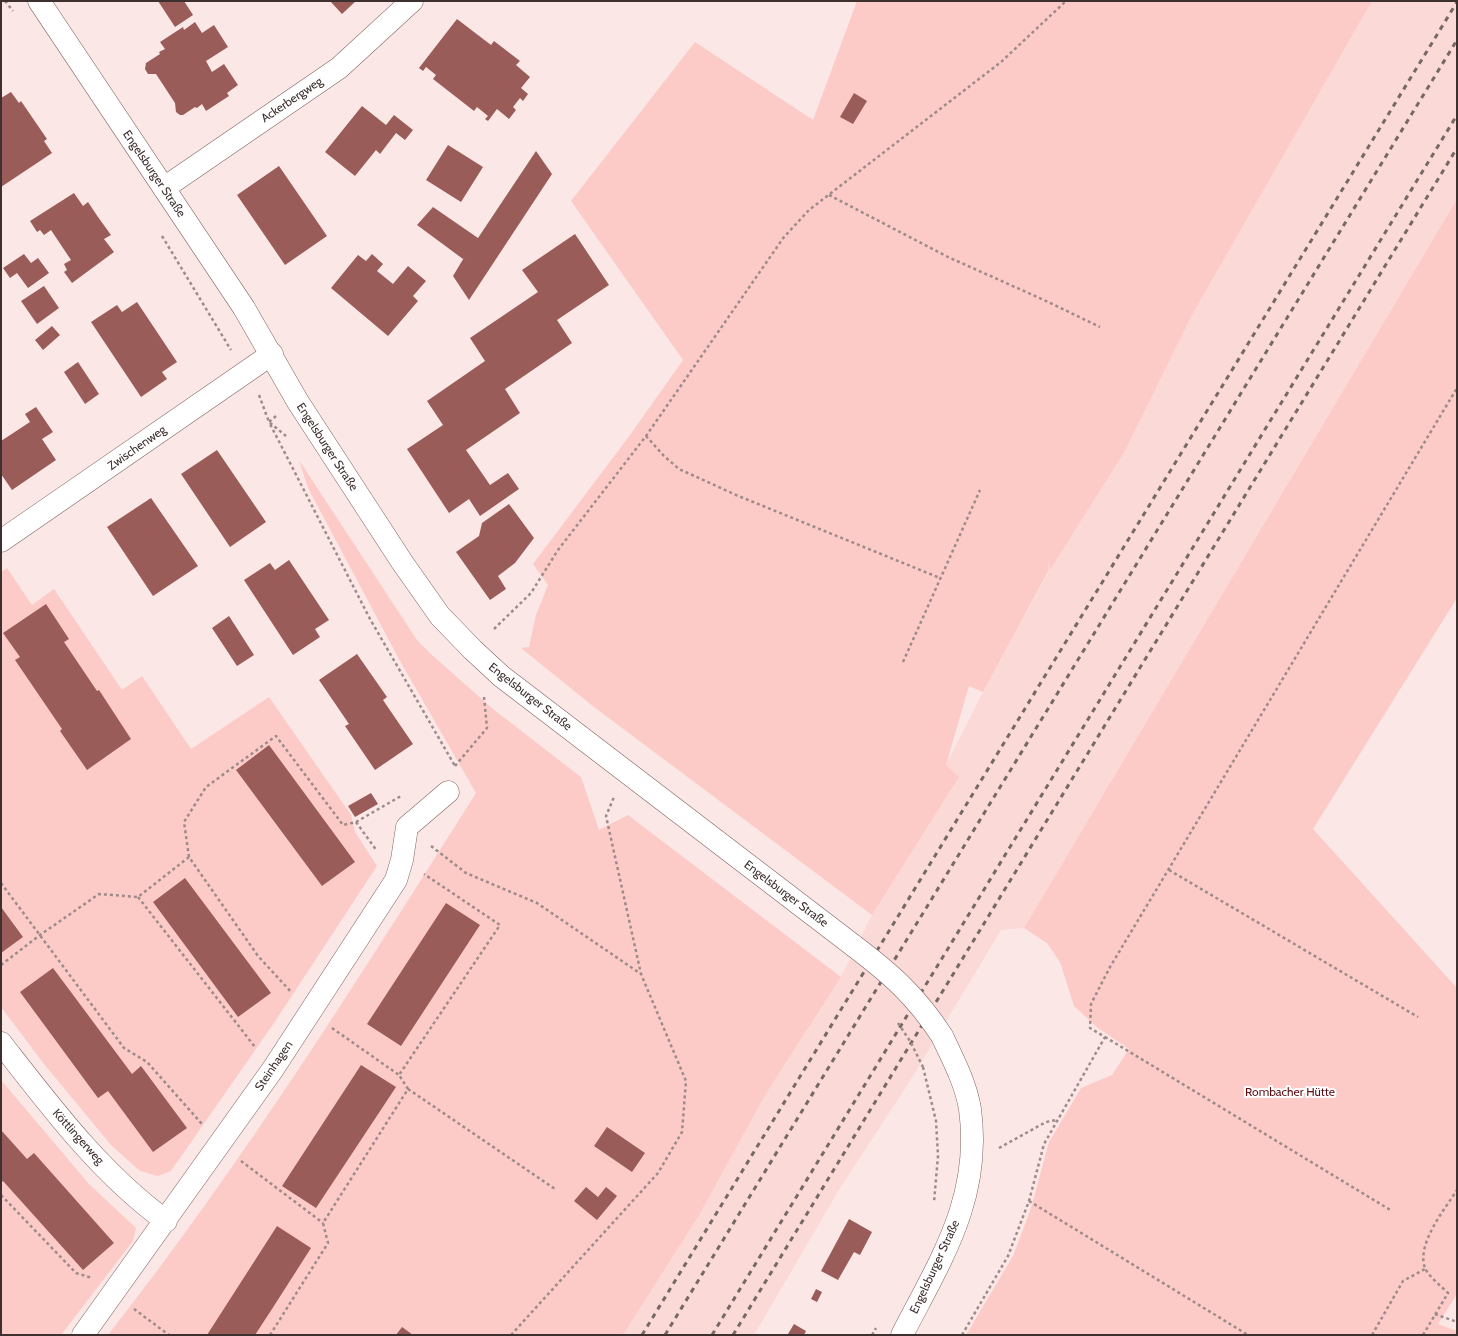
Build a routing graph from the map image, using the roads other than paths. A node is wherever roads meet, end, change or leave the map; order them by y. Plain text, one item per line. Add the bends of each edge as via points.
1 (39, 1) edge
2 (412, 1) edge
3 (164, 188) junction
4 (272, 354) junction
5 (1, 541) edge
6 (448, 792) dead end
7 (1, 1043) edge
8 (166, 1221) junction
9 (83, 1335) edge
10 (902, 1335) edge

1 - 3 street, Engelsburger Straße
2 - 3 street, Ackerbergweg via 338,68
3 - 4 street, Engelsburger Straße
4 - 5 street, Zwischenweg
4 - 10 street, Engelsburger Straße, bridge via 298,402 402,562 440,616 472,650 501,676 854,946 906,988 927,1012 957,1066 970,1109 972,1164 967,1193 952,1238
6 - 8 street, Steinhagen via 407,828 399,870 273,1069
7 - 8 street, Köttlingerweg via 97,1160 140,1202
8 - 9 street, Steinhagen

